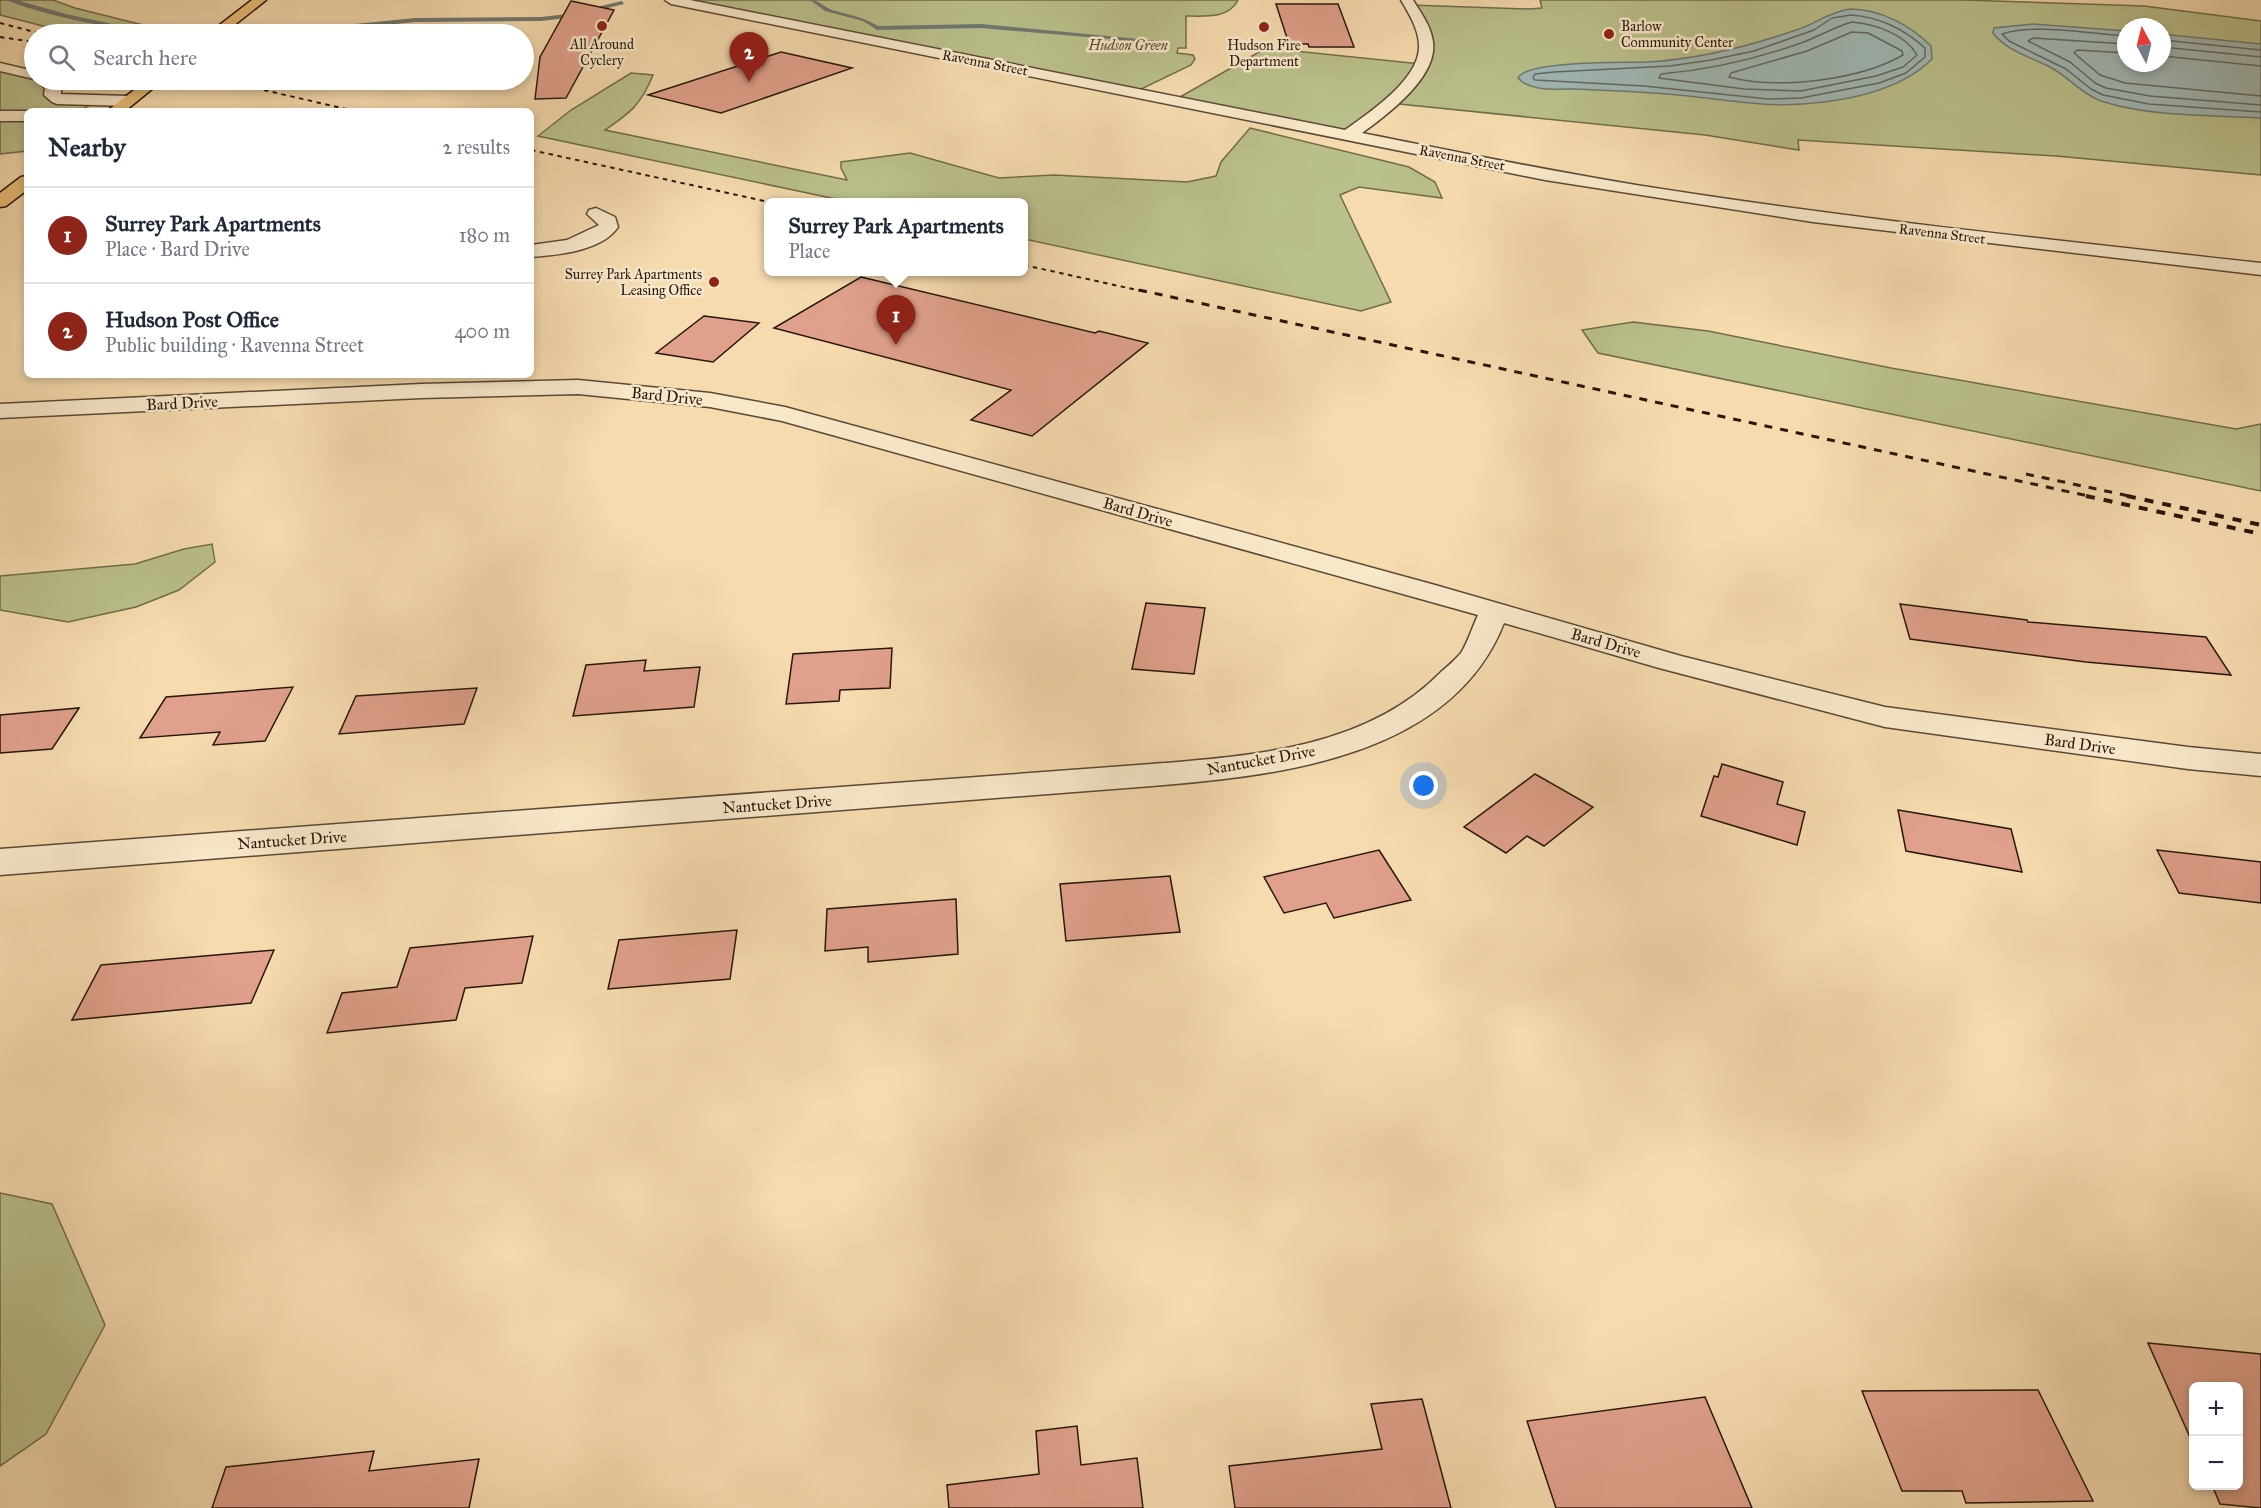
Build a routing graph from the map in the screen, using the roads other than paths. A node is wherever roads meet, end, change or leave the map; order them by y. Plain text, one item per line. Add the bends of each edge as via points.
1 (260, 0) edge
2 (671, 0) edge
3 (1407, 0) edge
4 (228, 24) edge
5 (0, 67) edge
6 (24, 73) edge
7 (53, 90) edge
8 (143, 90) edge
9 (128, 101) junction
10 (119, 108) edge
11 (0, 116) edge
12 (24, 116) edge
13 (1349, 135) junction
14 (24, 183) edge
15 (0, 202) edge
16 (534, 244) edge
17 (534, 251) edge
18 (2261, 269) edge
19 (0, 411) edge
20 (1494, 612) junction
21 (2261, 765) edge
22 (0, 862) edge

1 - 4 main road
2 - 13 street, Ravenna Street
3 - 13 street via 1425,36 1426,56 1406,87 1380,113
5 - 6 street
7 - 9 street via 57,99
8 - 9 main road
9 - 10 main road
11 - 12 street
13 - 18 street, Ravenna Street via 1556,177 1808,217
14 - 15 main road
16 - 17 street via 602,211 608,221 609,227 597,237 575,245
19 - 20 street, Bard Drive via 498,388 585,388 710,400 785,414
20 - 21 street, Bard Drive via 1885,717 2188,759
20 - 22 street, Nantucket Drive via 1472,660 1442,692 1412,713 1355,740 1247,765 1152,776

